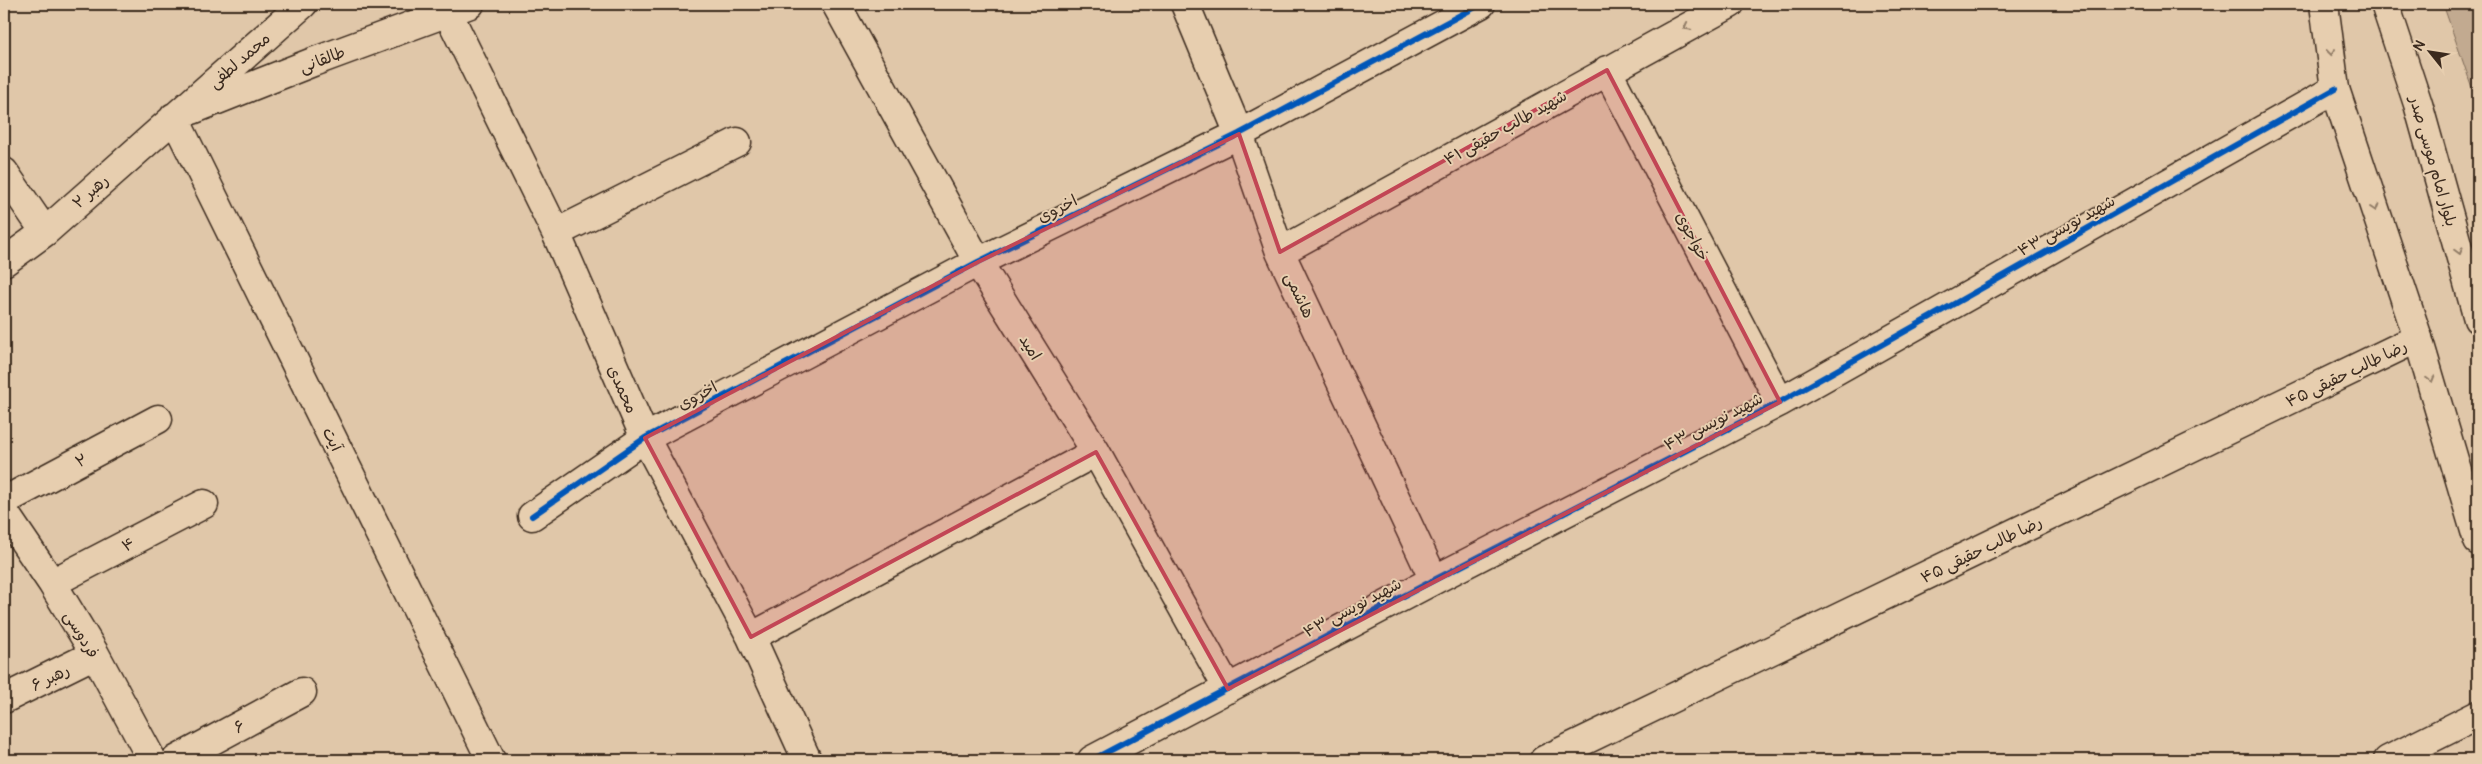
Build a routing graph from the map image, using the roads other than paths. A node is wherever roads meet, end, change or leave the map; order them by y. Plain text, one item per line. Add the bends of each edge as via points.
1 (303, 4) edge
2 (836, 4) edge
3 (1185, 4) edge
4 (1481, 4) edge
5 (1730, 4) edge
6 (2324, 4) edge
7 (2385, 4) edge
8 (459, 8) edge
9 (1606, 70) junction
10 (2335, 89) junction
11 (174, 117) junction
12 (1239, 134) junction
13 (737, 142) dead end
14 (4, 172) edge
15 (45, 232) junction
16 (556, 233) junction
17 (1280, 252) junction
18 (4, 262) edge
19 (978, 262) junction
20 (2478, 319) edge
21 (2418, 338) junction
22 (1780, 402) junction
23 (158, 419) dead end
24 (645, 438) junction
25 (1096, 452) junction
26 (4, 501) edge
27 (204, 504) dead end
28 (4, 512) edge
29 (532, 516) dead end
30 (2478, 540) edge
31 (1434, 580) junction
32 (52, 583) junction
33 (751, 637) junction
34 (95, 654) junction
35 (1228, 689) junction
36 (302, 692) dead end
37 (4, 699) edge
38 (2478, 715) edge
39 (152, 760) edge
40 (176, 760) edge
41 (491, 760) edge
42 (807, 760) edge
43 (1092, 760) edge
44 (1544, 760) edge
45 (2388, 760) edge

1 - 11 street, محمد لطفی
2 - 19 street, امید
3 - 12 street, هاشمی
4 - 12 street, اخروی
5 -> 9 street, ۴۱ شهید طالب حقیقی
6 -> 10 street
7 -> 20 street, بلوار امام موسی صدر via 2418,104
8 - 11 street, طالقانی
8 - 16 street, محمدی
9 - 17 street, ۴۱ شهید طالب حقیقی
9 - 22 street, خواجوی
10 -> 21 street
10 - 22 street, ۴۳ شهید نویسی
11 - 15 street, رهبر ۲
11 - 41 street, آیت
12 - 17 street, هاشمی
12 - 19 street, اخروی
13 - 16 street
14 - 15 street
15 - 18 street, رهبر ۲
16 - 24 street, محمدی
17 - 31 street, هاشمی
19 - 24 street, اخروی
19 - 25 street, امید
21 -> 30 street
21 - 44 street, ۴۵ رضا طالب حقیقی
22 - 31 street, ۴۳ شهید نویسی
23 - 26 street, ۲
24 - 29 street, اخروی
24 - 33 street, محمدی
25 - 33 street
25 - 35 street, امید
27 - 32 street, ۴
28 - 32 street, فردوسی
31 - 35 street, ۴۳ شهید نویسی
32 - 34 street, فردوسی
33 - 42 street, محمدی
34 - 37 street, رهبر ۶
34 - 39 street, فردوسی
35 - 43 street, ۴۳ شهید نویسی
36 - 40 street, ۶
38 - 45 street

